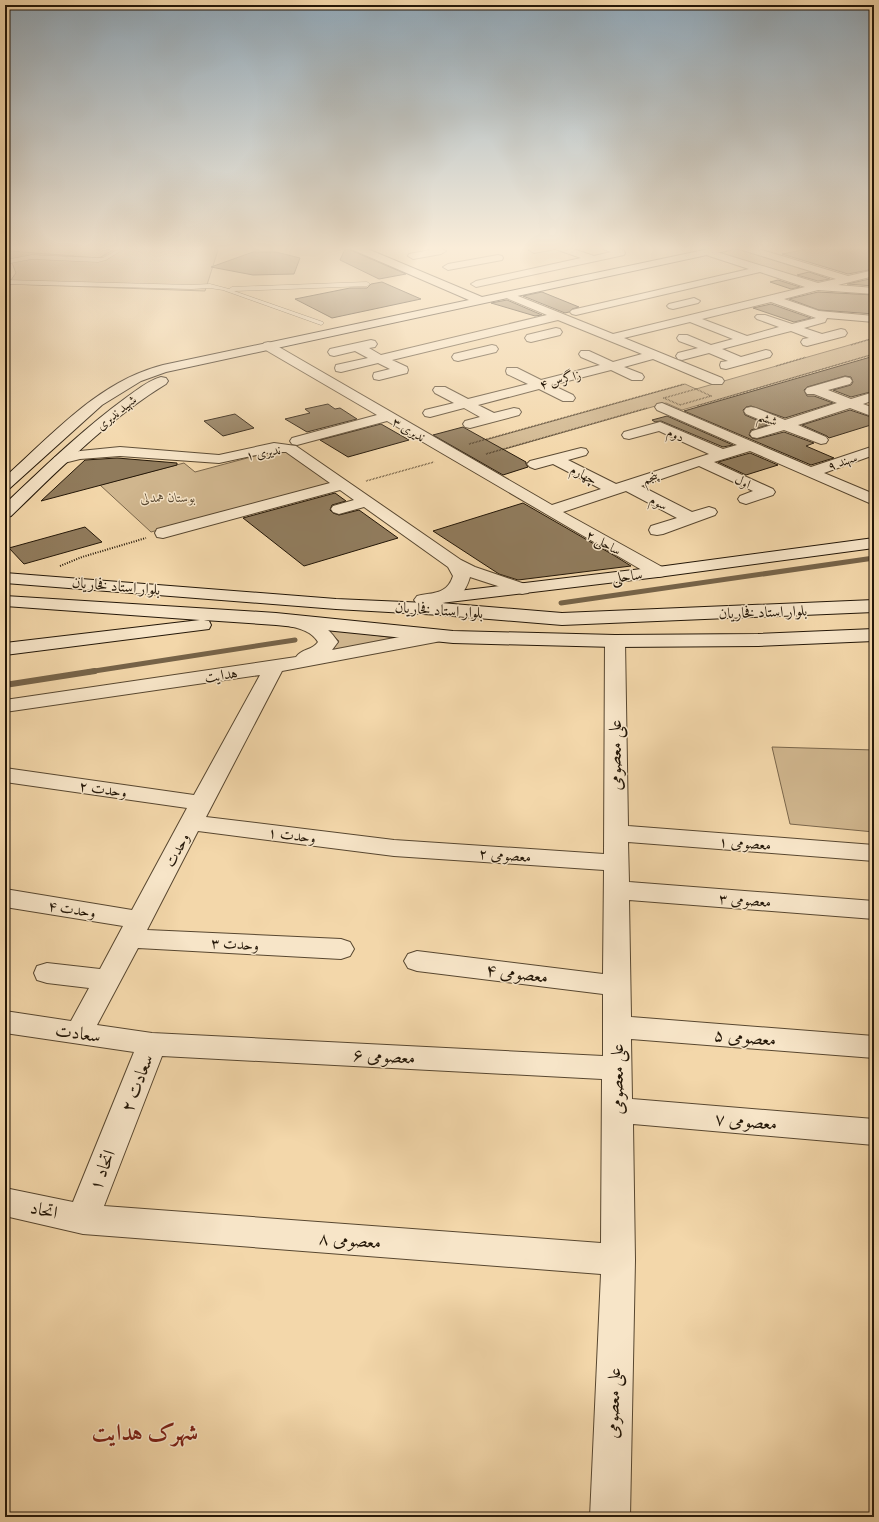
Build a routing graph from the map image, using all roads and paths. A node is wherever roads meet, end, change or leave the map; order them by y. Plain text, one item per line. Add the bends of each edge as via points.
1 (308, 318) edge
2 (401, 318) edge
3 (506, 318) edge
4 (550, 318) edge
5 (564, 318) edge
6 (690, 318) joint
7 (756, 318) edge
8 (769, 318) edge
9 (821, 318) edge
10 (863, 318) edge
11 (874, 319) edge
12 (748, 320) dead end
13 (321, 323) dead end
14 (521, 325) junction
15 (791, 328) junction
16 (556, 332) dead end
17 (841, 333) dead end
18 (439, 334) dead end
19 (698, 334) dead end
20 (544, 335) junction
21 (531, 338) dead end
22 (614, 338) junction
23 (821, 338) junction
24 (748, 340) junction
25 (454, 341) junction
26 (378, 342) dead end
27 (807, 342) dead end
28 (268, 346) junction
29 (357, 347) junction
30 (492, 349) dead end
31 (710, 349) junction
32 (251, 350) junction
33 (334, 352) dead end
34 (477, 352) junction
35 (585, 354) dead end
36 (766, 354) dead end
37 (654, 355) junction
38 (682, 356) dead end
39 (458, 357) dead end
40 (380, 358) junction
41 (740, 361) junction
42 (726, 365) dead end
43 (612, 366) junction
44 (418, 367) dead end
45 (526, 367) dead end
46 (341, 368) dead end
47 (402, 370) junction
48 (512, 371) junction
49 (499, 374) dead end
50 (651, 374) dead end
51 (379, 376) dead end
52 (637, 377) junction
53 (717, 381) dead end
54 (845, 381) dead end
55 (621, 382) dead end
56 (540, 384) junction
57 (440, 390) dead end
58 (874, 396) edge
59 (548, 403) dead end
60 (850, 403) junction
61 (466, 404) junction
62 (667, 404) joint
63 (703, 404) dead end
64 (767, 406) dead end
65 (751, 411) junction
66 (514, 412) dead end
67 (430, 413) dead end
68 (737, 415) dead end
69 (387, 417) junction
70 (493, 418) junction
71 (874, 418) edge
72 (470, 424) dead end
73 (785, 424) junction
74 (629, 435) dead end
75 (85, 438) junction
76 (754, 440) junction
77 (820, 440) dead end
78 (296, 441) dead end
79 (874, 450) edge
80 (140, 451) junction
81 (580, 452) dead end
82 (721, 454) junction
83 (455, 456) junction
84 (555, 459) junction
85 (60, 460) junction
86 (700, 461) junction
87 (535, 464) dead end
88 (811, 472) junction
89 (5, 485) edge
90 (343, 486) junction
91 (620, 487) junction
92 (746, 499) dead end
93 (874, 500) edge
94 (366, 502) junction
95 (339, 509) dead end
96 (550, 511) junction
97 (709, 512) dead end
98 (5, 513) edge
99 (690, 518) junction
100 (657, 530) dead end
101 (163, 534) joint
102 (874, 543) edge
103 (454, 564) junction
104 (658, 572) junction
105 (9, 580) edge
106 (43, 581) junction
107 (514, 590) junction
108 (423, 600) junction
109 (5, 601) edge
110 (380, 605) junction
111 (874, 606) edge
112 (852, 608) junction
113 (874, 612) edge
114 (518, 616) junction
115 (283, 620) junction
116 (868, 635) edge
117 (436, 636) junction
118 (615, 641) junction
119 (5, 649) edge
120 (282, 665) junction
121 (5, 706) edge
122 (5, 774) edge
123 (196, 813) junction
124 (616, 833) junction
125 (394, 848) joint
126 (874, 853) edge
127 (616, 877) junction
128 (5, 898) edge
129 (874, 910) edge
130 (135, 929) junction
131 (341, 949) dead end
132 (416, 961) dead end
133 (47, 973) dead end
134 (108, 980) junction
135 (617, 986) junction
136 (5, 1022) edge
137 (617, 1027) junction
138 (79, 1034) junction
139 (152, 1044) junction
140 (874, 1047) edge
141 (617, 1068) junction
142 (617, 1110) junction
143 (122, 1121) joint
144 (874, 1132) edge
145 (5, 1202) edge
146 (83, 1219) junction
147 (618, 1260) junction
148 (610, 1517) edge

1 - 13 lane
2 - 28 street, شهید ندیری
3 - 14 street
4 - 14 street
5 - 22 street
6 - 22 street
6 - 24 street
7 - 12 street
8 - 15 street
9 - 15 street
10 - 11 street
14 - 20 street
14 - 25 street
15 - 23 street
15 - 24 street
16 - 20 street
17 - 23 street
18 - 25 street
19 - 31 street via 677,339
20 - 21 street
22 - 37 street
23 - 27 street
24 - 31 street
25 - 34 street
25 - 40 street
26 - 29 street
28 - 32 street, شهید ندیری
28 - 69 street, ندیری ۳
29 - 33 street
29 - 40 street
30 - 34 street
31 - 38 street
31 - 41 street
32 - 75 street, شهید ندیری via 174,374 142,392
32 - 89 street, شهید ندیری via 163,369 120,386 97,402
34 - 39 street
35 - 43 street
36 - 41 street
37 - 43 street, زاگرس ۴
37 - 53 street
40 - 46 street
40 - 47 street
41 - 42 street
43 - 52 street
43 - 56 street, زاگرس ۴
44 - 47 street
45 - 48 street
47 - 51 street
48 - 49 street
48 - 56 street
50 - 52 street
52 - 55 street
54 - 60 street via 809,392
56 - 59 street via 573,396
56 - 61 street, زاگرس ۴
57 - 61 street
58 - 60 street, پنجم
60 - 71 street
60 - 73 street, پنجم
61 - 67 street, زاگرس ۴
61 - 70 street
62 - 63 path via 664,398 696,389 711,396 695,401
62 - 76 street
64 - 65 street, ششم
65 - 68 street, ششم
65 - 73 street, ششم
66 - 70 street
69 - 78 street
69 - 83 street, ندیری ۳
70 - 72 street
73 - 76 street, پنجم
73 - 77 street
74 - 82 street, دوم via 660,426
75 - 80 street via 95,445
75 - 85 street, شهید ندیری
76 - 82 street, پنجم
76 - 88 street
79 - 88 street, سهند ۹
80 - 85 street, ندیری ۱ via 88,454
80 - 90 street, ندیری ۱ via 220,460 285,447
81 - 84 street
82 - 86 street, پنجم
83 - 90 path
83 - 96 street, ندیری ۳
84 - 87 street
84 - 91 street, چهارم
85 - 98 street, شهید ندیری
86 - 91 street, پنجم
86 - 92 street, اول via 774,489
88 - 93 street
90 - 94 street, ندیری ۱
90 - 101 street
91 - 96 street, پنجم
91 - 99 street, سوم
94 - 95 street
94 - 103 street, ندیری ۱
96 - 104 street, ساحلی ۲
97 - 99 street
99 - 100 street
101 - 106 path via 66,562
102 - 104 street, ساحلی
103 - 107 street, ندیری ۱
103 - 108 street via 462,576 460,586 453,593
104 - 107 street, ساحلی
105 - 106 street, بلوار استاد فخاریان
106 - 110 street, بلوار استاد فخاریان via 336,604
107 - 108 street, ساحلی
107 - 114 street via 496,599 493,605 496,610
108 - 110 street, ساحلی
109 - 115 street, بلوار استاد فخاریان
110 - 114 street, بلوار استاد فخاریان
111 - 112 street, بلوار استاد فخاریان
112 - 113 street
112 - 114 street, بلوار استاد فخاریان via 562,619
115 - 117 street, بلوار استاد فخاریان
115 - 119 street via 168,628
115 - 120 street via 311,626 323,632 328,642 322,651
116 - 118 street, بلوار استاد فخاریان via 758,640
117 - 118 street, بلوار استاد فخاریان
117 - 120 street, هدایت
118 - 124 street, علی معصومی
120 - 121 street, هدایت
120 - 123 street, وحدت
122 - 123 street, وحدت ۲
123 - 125 street, وحدت ۱
123 - 130 street, وحدت
124 - 126 street, معصومی ۱
124 - 127 street, علی معصومی
125 - 127 street, معصومی ۲
127 - 129 street, معصومی ۳
127 - 135 street, علی معصومی
128 - 130 street, وحدت ۴
130 - 131 street, وحدت ۳
130 - 134 street, وحدت
132 - 135 street, معصومی ۴
133 - 134 street
134 - 138 street, وحدت
135 - 137 street, علی معصومی
136 - 138 street, سعادت
137 - 140 street, معصومی ۵
137 - 141 street, علی معصومی
138 - 139 street, سعادت
139 - 141 street, معصومی ۶
139 - 143 street, سعادت ۲
141 - 142 street, علی معصومی
142 - 144 street, معصومی ۷
142 - 147 street, علی معصومی
143 - 146 street, اتحاد ۱
145 - 146 street, اتحاد
146 - 147 street, معصومی ۸
147 - 148 street, علی معصومی

